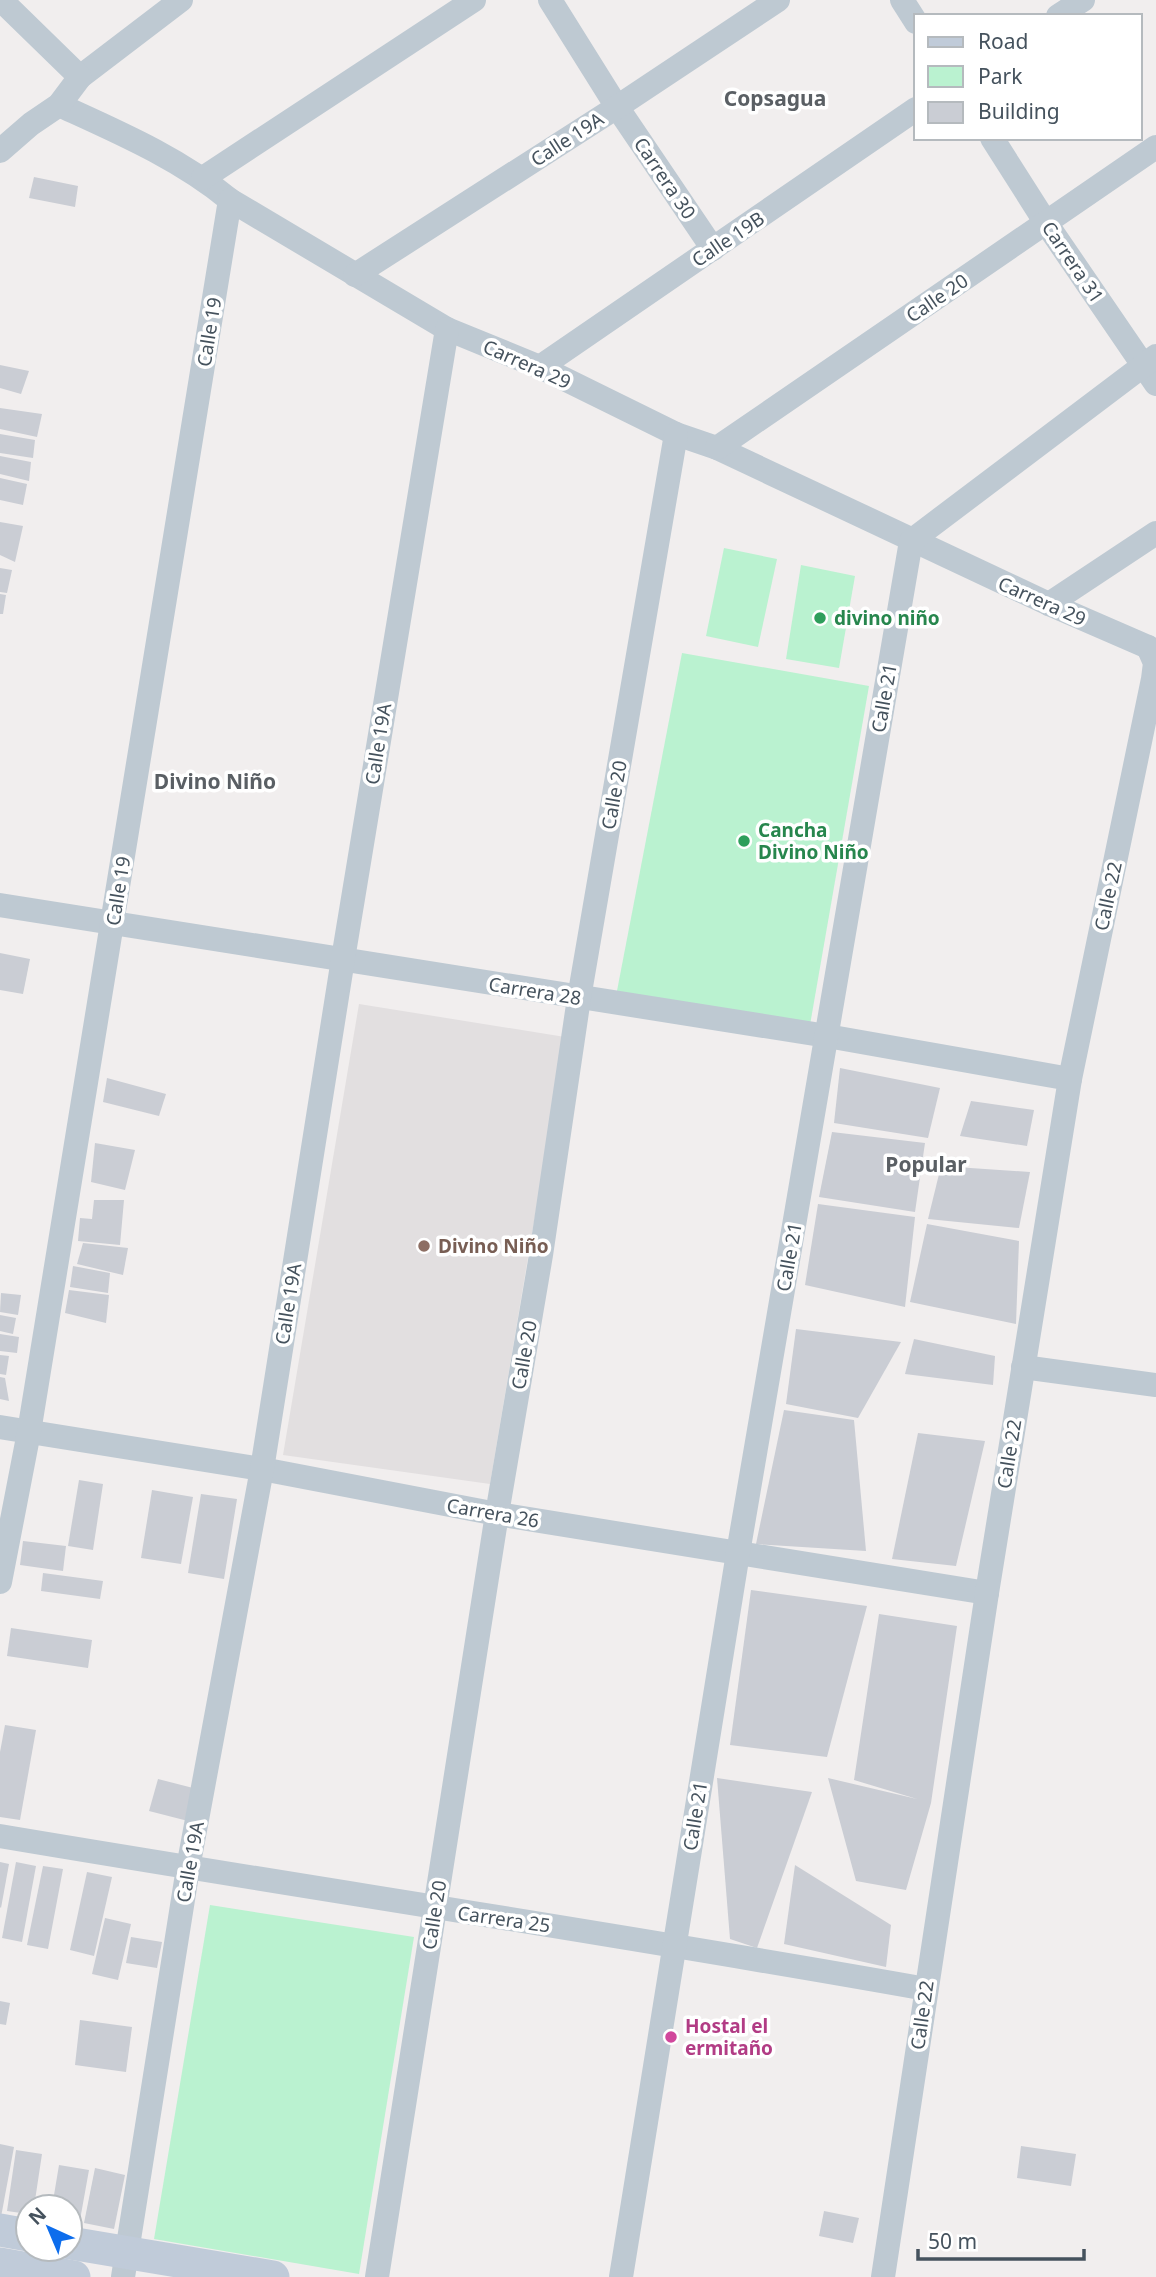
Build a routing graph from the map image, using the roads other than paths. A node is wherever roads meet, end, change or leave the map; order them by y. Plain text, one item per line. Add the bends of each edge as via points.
1 (1, 0) edge
2 (181, 0) edge
3 (474, 0) edge
4 (550, 0) edge
5 (778, 0) edge
6 (902, 0) edge
7 (1083, 0) edge
8 (1061, 14) edge
9 (914, 19) edge
10 (80, 77) junction
11 (59, 105) junction
12 (617, 107) junction
13 (914, 111) edge
14 (993, 140) edge
15 (1156, 147) edge
16 (1, 152) edge
17 (203, 177) junction
18 (230, 200) junction
19 (1046, 223) junction
20 (713, 249) junction
21 (355, 275) junction
22 (447, 329) junction
23 (540, 367) junction
24 (1152, 368) edge
25 (676, 434) junction
26 (717, 448) junction
27 (1156, 533) edge
28 (911, 541) junction
29 (1049, 604) junction
30 (1152, 645) edge
31 (0, 905) edge
32 (113, 922) junction
33 (343, 959) junction
34 (579, 998) junction
35 (827, 1036) junction
36 (1070, 1079) junction
37 (1023, 1367) junction
38 (1156, 1385) edge
39 (0, 1427) edge
40 (29, 1432) junction
41 (262, 1469) junction
42 (497, 1514) junction
43 (738, 1553) junction
44 (0, 1582) edge
45 (987, 1592) junction
46 (0, 1836) edge
47 (188, 1868) junction
48 (435, 1909) junction
49 (674, 1944) junction
50 (926, 1989) junction
51 (84, 2248) edge
52 (0, 2264) edge
53 (124, 2264) edge
54 (74, 2277) edge
55 (273, 2277) edge
56 (377, 2277) edge
57 (621, 2277) edge
58 (883, 2277) edge

1 - 10 street
2 - 10 street
3 - 17 street
4 - 12 street, Carrera 30
5 - 12 street, Calle 19A
6 - 9 street
7 - 8 street
10 - 11 street
11 - 16 street
11 - 17 street, Carrera 29
12 - 20 street, Carrera 30
12 - 21 street, Calle 19A
13 - 20 street, Calle 19B
14 - 19 street, Carrera 31
15 - 19 street, Calle 20
17 - 18 street, Carrera 29
18 - 21 street, Carrera 29
18 - 32 street, Calle 19
19 - 24 street, Carrera 31
19 - 26 street, Calle 20
20 - 23 street, Calle 19B
21 - 22 street, Carrera 29
22 - 23 street, Carrera 29
22 - 33 street, Calle 19A
23 - 25 street, Carrera 29
24 - 28 street
25 - 26 street, Carrera 29
25 - 34 street, Calle 20
26 - 28 street, Carrera 29
27 - 29 street
28 - 29 street, Carrera 29
28 - 35 street, Calle 21
29 - 30 street, Carrera 29
30 - 36 street, Calle 22 via 1153,679
31 - 32 street, Carrera 28
32 - 33 street, Carrera 28
32 - 40 street, Calle 19
33 - 34 street, Carrera 28
33 - 41 street, Calle 19A
34 - 35 street, Carrera 28
34 - 42 street, Calle 20
35 - 36 street, Carrera 28
35 - 43 street, Calle 21
36 - 37 street, Calle 22
37 - 38 street
37 - 45 street, Calle 22
39 - 40 street, Carrera 26
40 - 41 street, Carrera 26
40 - 44 street, Calle 19
41 - 42 street, Carrera 26
41 - 47 street, Calle 19A
42 - 43 street, Carrera 26
42 - 48 street, Calle 20
43 - 45 street, Carrera 26
43 - 49 street, Calle 21
45 - 50 street, Calle 22
46 - 47 street, Carrera 25
47 - 48 street, Carrera 25
47 - 53 street, Calle 19A
48 - 49 street, Carrera 25
48 - 56 street, Calle 20
49 - 50 street, Carrera 25
49 - 57 street, Calle 21
50 - 58 street, Calle 22
51 - 53 street
52 - 54 street
53 - 55 street

